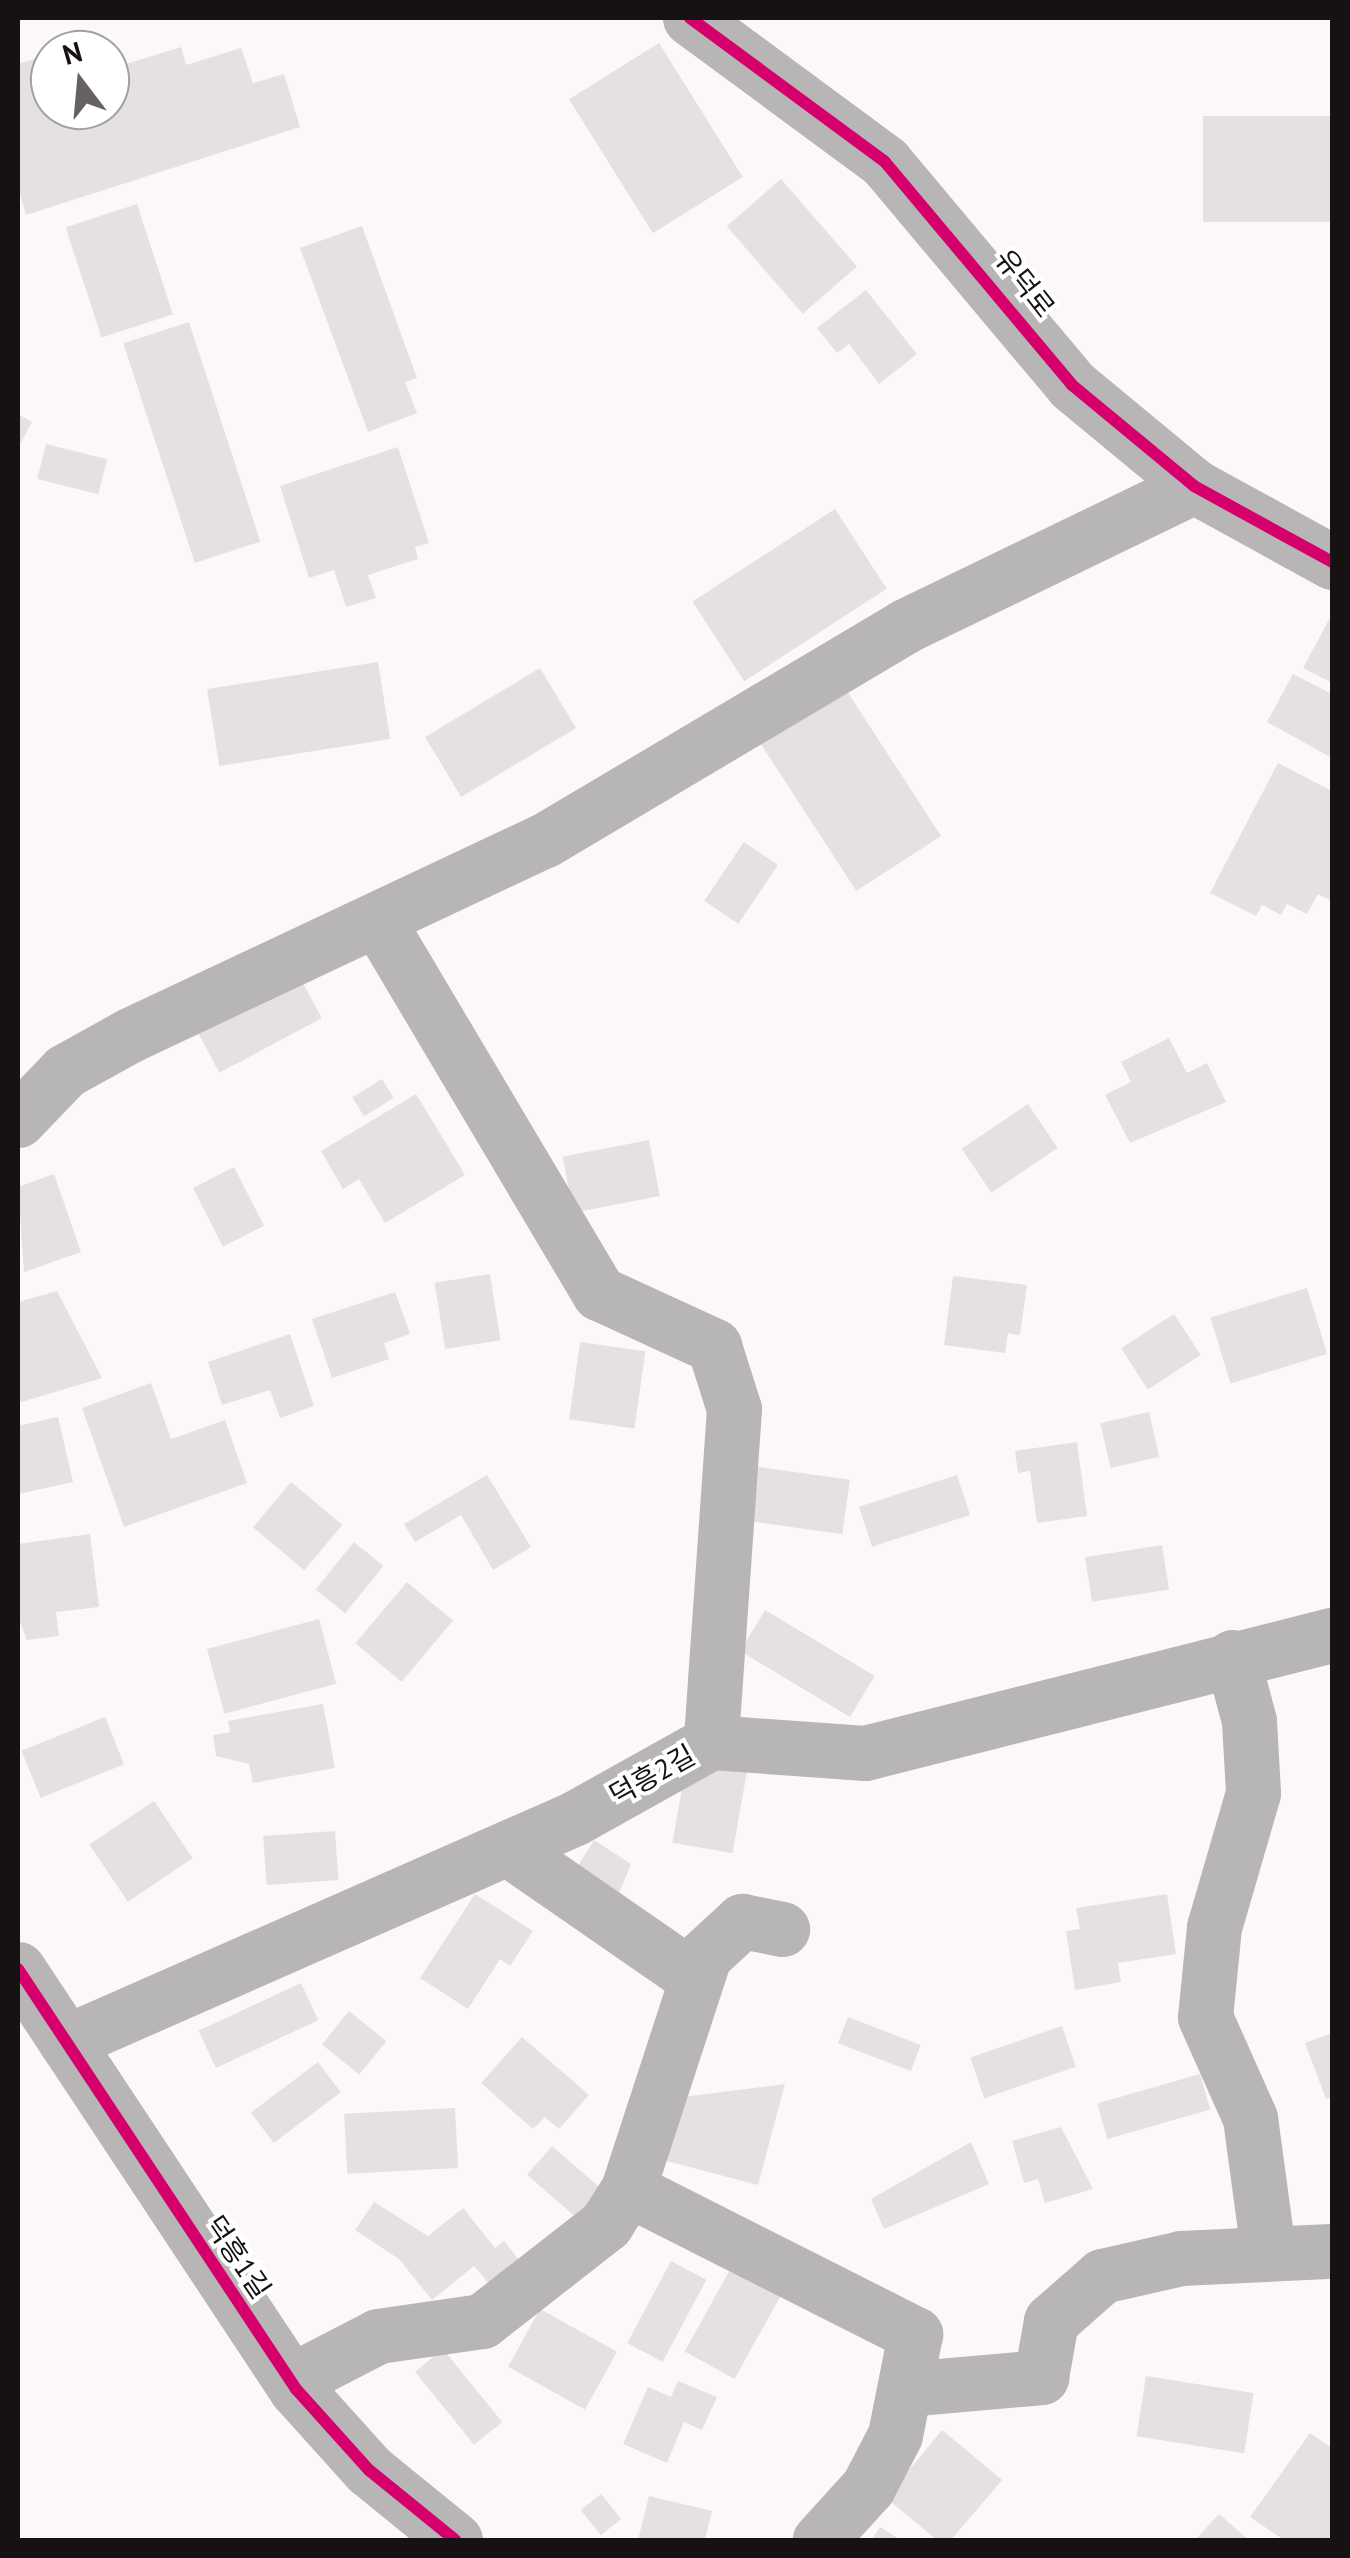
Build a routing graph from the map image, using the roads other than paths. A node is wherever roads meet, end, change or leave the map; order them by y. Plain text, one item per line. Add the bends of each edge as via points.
1 (690, 18) edge
2 (1194, 486) junction
3 (1332, 562) edge
4 (378, 922) junction
5 (18, 1120) edge
6 (1332, 1635) edge
7 (1232, 1657) junction
8 (711, 1742) junction
9 (507, 1848) junction
10 (782, 1930) dead end
11 (18, 1969) edge
12 (696, 1979) junction
13 (66, 2042) junction
14 (628, 2189) junction
15 (1268, 2251) junction
16 (1332, 2251) edge
17 (291, 2381) junction
18 (905, 2389) junction
19 (455, 2540) edge
20 (820, 2540) edge

1 - 2 street, 유덕로 via 885,162 1072,385
2 - 3 street, 유덕로
2 - 4 street via 904,626 544,840
4 - 5 street via 130,1034 65,1071
4 - 8 street via 599,1293 714,1346 734,1409
6 - 7 street, 덕흥2길
7 - 8 street, 덕흥2길 via 865,1753
7 - 15 street via 1250,1722 1253,1792 1214,1927 1204,2018 1250,2118
8 - 9 street, 덕흥2길
9 - 12 street
9 - 13 street, 덕흥2길
10 - 12 street via 742,1921 721,1932
11 - 13 street, 덕흥1길
12 - 14 street
13 - 17 street, 덕흥1길
14 - 17 street via 606,2224 482,2322 378,2336
14 - 18 street via 914,2334
15 - 16 street
15 - 18 street via 1144,2264 1079,2287 1051,2321 1041,2377
17 - 19 street, 덕흥1길 via 369,2470
18 - 20 street via 868,2487

